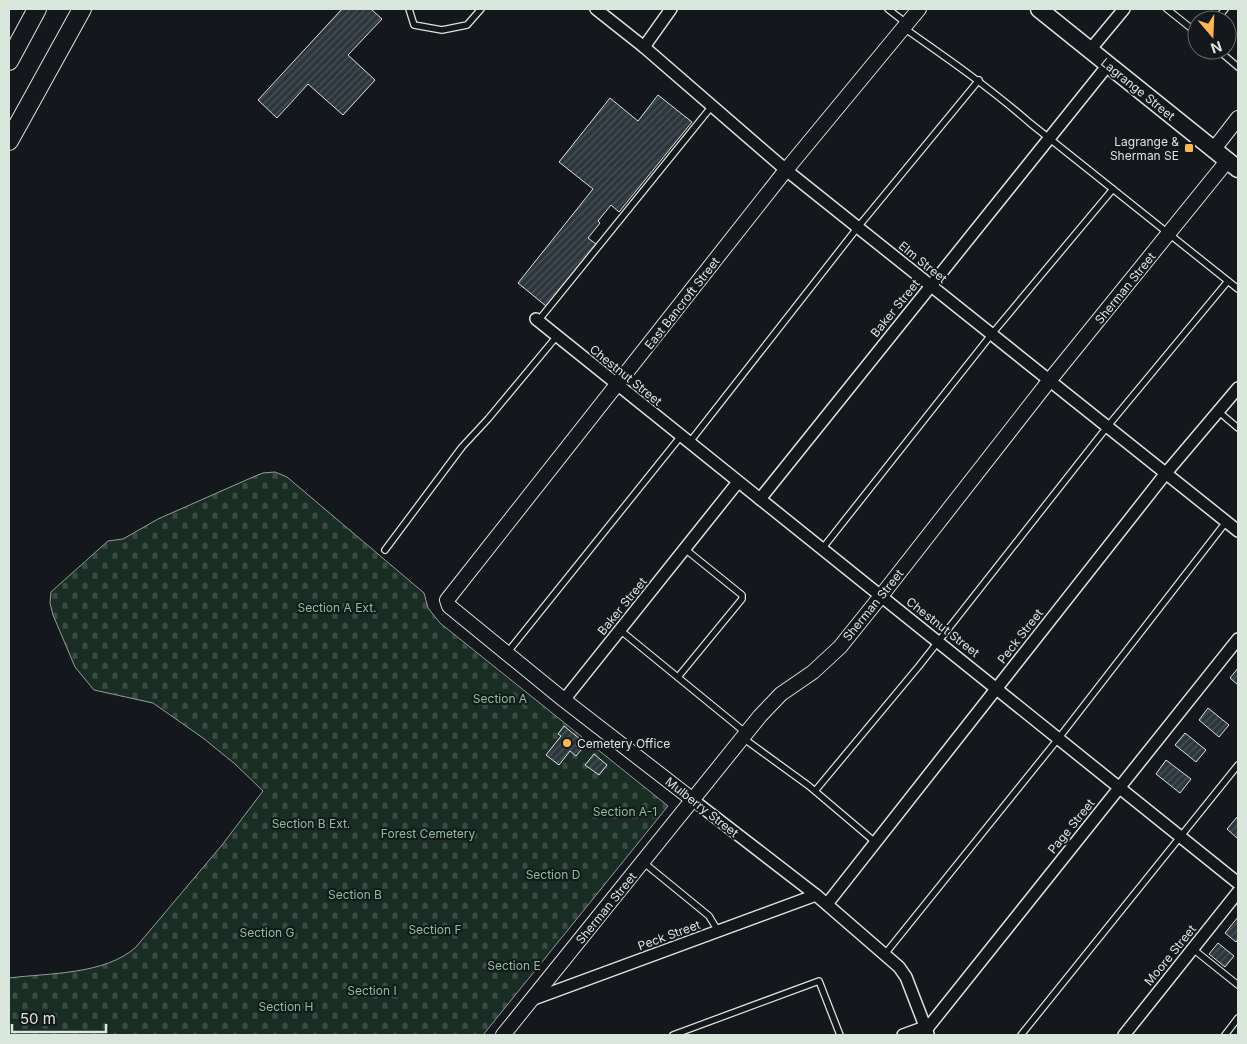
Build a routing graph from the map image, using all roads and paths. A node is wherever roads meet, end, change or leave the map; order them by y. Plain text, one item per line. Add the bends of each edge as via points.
1 (36, 9) edge
2 (82, 9) edge
3 (409, 9) edge
4 (481, 9) edge
5 (596, 9) edge
6 (671, 9) edge
7 (888, 9) edge
8 (919, 9) edge
9 (1039, 9) edge
10 (1124, 9) edge
11 (1167, 9) edge
12 (1187, 25) edge
13 (905, 26) junction
14 (644, 48) junction
15 (1090, 50) junction
16 (9, 61) edge
17 (1108, 65) junction
18 (979, 80) junction
19 (712, 106) junction
20 (1238, 118) edge
21 (1050, 139) junction
22 (9, 141) edge
23 (1214, 149) junction
24 (1233, 164) edge
25 (786, 170) junction
26 (1112, 189) junction
27 (858, 228) junction
28 (1169, 234) junction
29 (1228, 281) junction
30 (931, 285) junction
31 (1238, 289) edge
32 (537, 320) joint
33 (992, 335) junction
34 (557, 336) junction
35 (1049, 381) junction
36 (617, 386) junction
37 (1238, 388) edge
38 (1219, 412) junction
39 (1107, 427) junction
40 (1238, 428) edge
41 (685, 440) junction
42 (1166, 473) junction
43 (738, 482) junction
44 (760, 499) junction
45 (1226, 522) junction
46 (1238, 531) edge
47 (685, 549) junction
48 (822, 549) junction
49 (385, 550) dead end
50 (881, 596) junction
51 (447, 600) joint
52 (620, 630) junction
53 (1238, 639) edge
54 (938, 641) junction
55 (508, 653) junction
56 (678, 677) junction
57 (997, 688) junction
58 (564, 700) junction
59 (745, 735) junction
60 (1058, 739) junction
61 (1238, 765) edge
62 (1119, 788) junction
63 (815, 791) junction
64 (693, 800) junction
65 (1181, 836) junction
66 (875, 842) junction
67 (643, 862) junction
68 (1238, 883) edge
69 (1238, 892) edge
70 (816, 895) junction
71 (827, 904) junction
72 (718, 931) junction
73 (1193, 949) junction
74 (885, 954) junction
75 (1238, 985) edge
76 (531, 1000) junction
77 (1238, 1018) edge
78 (927, 1031) edge
79 (503, 1035) edge
80 (673, 1035) edge
81 (840, 1035) edge
82 (904, 1035) edge
83 (1021, 1035) edge
84 (1124, 1035) edge
85 (1225, 1035) edge

1 - 16 main road
2 - 22 main road
3 - 4 lane via 414,25 442,30 467,25
5 - 14 street, Elm Street
6 - 14 street
7 - 13 lane
8 - 13 street, East Bancroft Street
9 - 15 main road, Lagrange Street
10 - 15 street
11 - 12 lane
13 - 18 lane
13 - 25 street, East Bancroft Street
14 - 19 street, Elm Street
15 - 17 main road, Lagrange Street
17 - 21 street, Baker Street
17 - 23 main road, Lagrange Street
18 - 21 lane
18 - 27 lane
19 - 25 street, Elm Street
19 - 32 lane
20 - 23 street
21 - 26 lane
21 - 30 street, Baker Street
23 - 24 main road, Lagrange Street
24 - 28 street, Sherman Street
25 - 27 street, Elm Street
25 - 36 street, East Bancroft Street
26 - 28 lane
26 - 33 lane
27 - 30 street, Elm Street
27 - 41 lane
28 - 29 lane
28 - 35 street, Sherman Street
29 - 31 lane
29 - 39 lane
30 - 33 street, Elm Street
30 - 44 street, Baker Street
32 - 34 street, Chestnut Street
33 - 35 street, Elm Street
33 - 48 lane
34 - 36 street, Chestnut Street
34 - 49 lane via 462,447
35 - 39 street, Elm Street
35 - 50 street, Sherman Street
36 - 41 street, Chestnut Street
36 - 51 street, East Bancroft Street
37 - 38 street, Peck Street
38 - 40 lane
38 - 42 street, Peck Street
39 - 42 street, Elm Street
39 - 54 lane
41 - 43 street, Chestnut Street
41 - 55 lane
42 - 45 street, Elm Street
42 - 57 street, Peck Street
43 - 44 street, Chestnut Street
43 - 47 street, Baker Street
44 - 48 street, Chestnut Street
45 - 46 street, Elm Street
45 - 60 lane
47 - 52 street, Baker Street
47 - 56 lane via 742,595 742,599
48 - 50 street, Chestnut Street
50 - 54 street, Chestnut Street
50 - 59 street, Sherman Street via 840,647 813,672 781,694
51 - 55 street, Mulberry Street via 449,606
52 - 56 lane
52 - 58 street, Baker Street
53 - 62 street, Page Street
54 - 57 street, Chestnut Street
54 - 63 lane
55 - 58 street, Mulberry Street
56 - 59 lane
57 - 60 street, Chestnut Street
57 - 66 street, Peck Street
58 - 64 street, Mulberry Street
59 - 63 lane
59 - 64 street, Sherman Street
60 - 62 street, Chestnut Street
60 - 74 lane
61 - 65 lane
62 - 65 street, Chestnut Street
62 - 78 street, Page Street
63 - 66 lane
64 - 67 street, Sherman Street
64 - 70 street, Mulberry Street
65 - 68 street, Chestnut Street
65 - 83 lane
66 - 71 street, Peck Street
67 - 72 lane via 709,916
67 - 76 street, Sherman Street
69 - 73 street, Moore Street
70 - 71 street, Mulberry Street
70 - 72 street, Peck Street
71 - 74 street, Mulberry Street
72 - 76 street, Peck Street
73 - 75 lane
73 - 84 street, Moore Street
74 - 78 street, Mulberry Street via 906,977
76 - 79 street, Sherman Street
77 - 85 lane
78 - 82 street
80 - 81 lane via 819,981

